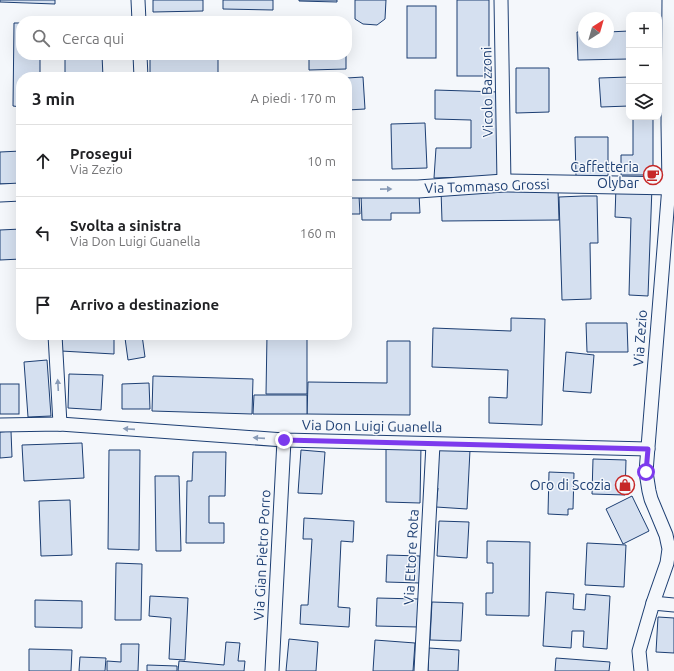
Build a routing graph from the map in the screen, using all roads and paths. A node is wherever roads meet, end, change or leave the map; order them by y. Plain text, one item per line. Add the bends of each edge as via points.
1 (138, 0) edge
2 (501, 0) edge
3 (669, 0) edge
4 (139, 16) edge
5 (140, 60) edge
6 (141, 72) edge
7 (504, 183) junction
8 (671, 186) edge
9 (352, 189) edge
10 (16, 192) edge
11 (0, 193) edge
12 (56, 340) edge
13 (60, 424) junction
14 (0, 425) edge
15 (284, 440) junction
16 (433, 444) junction
17 (648, 449) junction
18 (653, 603) junction
19 (674, 604) edge
20 (272, 671) edge
21 (422, 671) edge
22 (640, 671) edge

1 - 4 street
2 - 7 street, Vicolo Bazzoni
3 - 8 street, Via Zezio via 668,124
5 - 6 street
7 - 8 street, Via Tommaso Grossi
9 -> 7 street, Via Tommaso Grossi via 418,189
8 - 17 street, Via Zezio
10 - 11 street
13 -> 12 street
13 - 14 street, Via Don Luigi Guanella
15 -> 13 street, Via Don Luigi Guanella
15 - 16 street, Via Don Luigi Guanella
15 - 20 street, Via Gian Pietro Porro
16 - 17 street, Via Don Luigi Guanella
16 - 21 street, Via Ettore Rota
17 - 18 street, Via Zezio via 646,472 649,491 669,548 667,563
18 - 19 street
18 - 22 street, Via Zezio via 639,651

